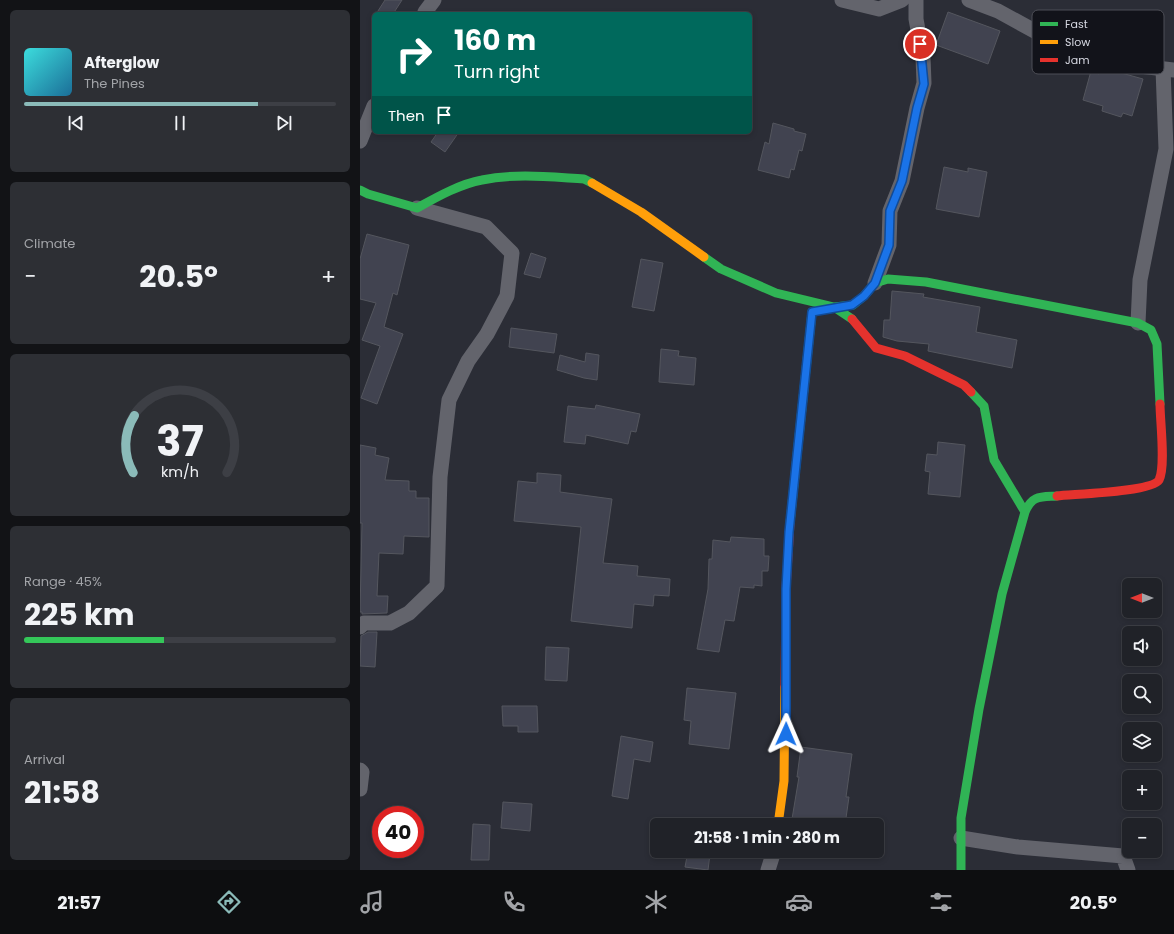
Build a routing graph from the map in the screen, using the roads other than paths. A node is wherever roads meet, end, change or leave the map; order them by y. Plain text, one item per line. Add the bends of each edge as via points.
1 (434, 0) edge
2 (842, 0) edge
3 (902, 0) edge
4 (916, 0) edge
5 (969, 0) edge
6 (424, 12) edge
7 (1032, 30) edge
8 (1168, 70) edge
9 (372, 111) edge
10 (360, 141) edge
11 (1170, 150) edge
12 (360, 190) edge
13 (417, 208) junction
14 (875, 283) junction
15 (834, 307) junction
16 (1138, 323) junction
17 (1025, 512) junction
18 (360, 627) edge
19 (360, 770) edge
20 (360, 789) edge
21 (779, 818) edge
22 (961, 838) junction
23 (772, 858) edge
24 (768, 870) edge
25 (961, 870) edge
26 (1128, 870) edge

1 - 6 street
2 - 3 street via 880,9
4 - 14 street via 924,84 902,181 890,211 889,245
5 - 7 street via 998,11
8 - 11 street
9 - 10 street
11 - 16 street via 1140,280
12 - 13 street
13 - 15 street via 444,194 481,180 518,175 584,179 641,212 721,269 776,293
13 - 18 street via 486,227 512,253 507,296 487,334 468,361 449,400 440,477 437,586 409,612 390,623 364,623
14 - 15 street via 852,305
14 - 16 street via 888,279 926,282
15 - 17 street via 849,316 876,348 905,356 964,384 984,406 994,460
15 - 21 street via 812,312 789,532 784,781
16 - 17 street via 1151,330 1158,344 1161,478 1154,486 1140,489 1039,497 1029,503
17 - 22 street via 1002,594 961,818
19 - 20 street
22 - 25 street
22 - 26 street via 1018,847 1123,856
23 - 24 street

